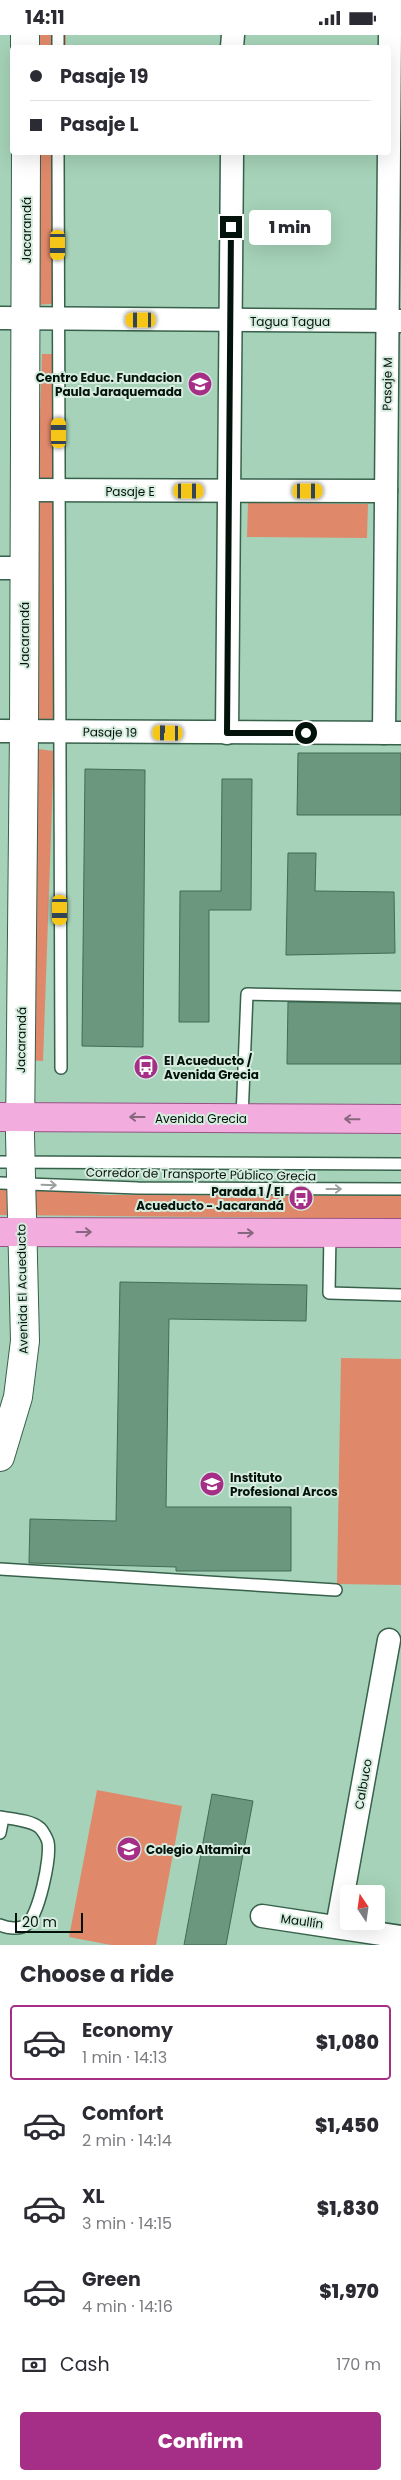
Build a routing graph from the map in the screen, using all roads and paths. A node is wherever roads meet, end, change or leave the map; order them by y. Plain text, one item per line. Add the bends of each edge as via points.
1 (391, 106) edge
2 (26, 155) edge
3 (58, 155) edge
4 (232, 155) edge
5 (0, 319) edge
6 (27, 319) junction
7 (58, 319) junction
8 (230, 320) junction
9 (394, 321) edge
10 (25, 490) junction
11 (59, 491) junction
12 (229, 491) junction
13 (386, 491) junction
14 (12, 568) edge
15 (393, 571) edge
16 (12, 731) edge
17 (59, 731) junction
18 (227, 733) junction
19 (392, 733) edge
20 (401, 997) edge
21 (62, 1068) dead end
22 (10, 1117) edge
23 (242, 1118) junction
24 (401, 1119) edge
25 (401, 1164) edge
26 (10, 1173) edge
27 (401, 1189) edge
28 (11, 1232) edge
29 (330, 1233) junction
30 (401, 1233) edge
31 (401, 1295) edge
32 (0, 1457) edge
33 (0, 1569) edge
34 (336, 1590) dead end
35 (389, 1640) dead end
36 (2, 1818) edge
37 (0, 1833) edge
38 (262, 1916) dead end
39 (0, 1925) edge
40 (337, 1927) junction
41 (401, 1937) edge

1 - 9 street, Pasaje M
2 - 6 street, Jacarandá
3 - 7 lane
4 - 8 street
5 - 6 street, Tagua Tagua
6 - 7 street, Tagua Tagua
6 - 10 street, Jacarandá
7 - 8 street, Tagua Tagua
7 - 11 lane
8 - 9 street, Tagua Tagua
8 - 12 street
9 - 13 street, Pasaje M
10 - 11 street, Pasaje E
10 - 14 street, Jacarandá
11 - 12 street, Pasaje E
11 - 17 lane
12 - 13 street, Pasaje E
12 - 18 street
13 - 15 street, Pasaje M
14 - 16 street, Jacarandá
15 - 19 street, Pasaje M
16 - 17 street, Pasaje 19
16 - 22 street, Jacarandá
17 - 18 street, Pasaje 19
17 - 21 lane
18 - 19 street, Pasaje 19
20 - 23 lane via 247,994
23 -> 22 main road, Avenida Grecia
22 - 26 street, Avenida El Acueducto
24 -> 23 main road, Avenida Grecia
25 - 26 lane, Corredor de Transporte Público Grecia
26 -> 27 lane, Corredor de Transporte Público Grecia via 138,1188
26 - 28 street, Avenida El Acueducto
28 -> 29 main road
28 - 32 street, Avenida El Acueducto via 25,1341 15,1411
29 - 30 main road
29 - 31 lane via 329,1293
33 - 34 lane
35 - 40 street, Calbuco
36 - 37 lane
36 - 39 lane via 31,1823 48,1841 37,1909 28,1924 22,1927
38 - 40 street, Maullín
40 - 41 street, Maullín

